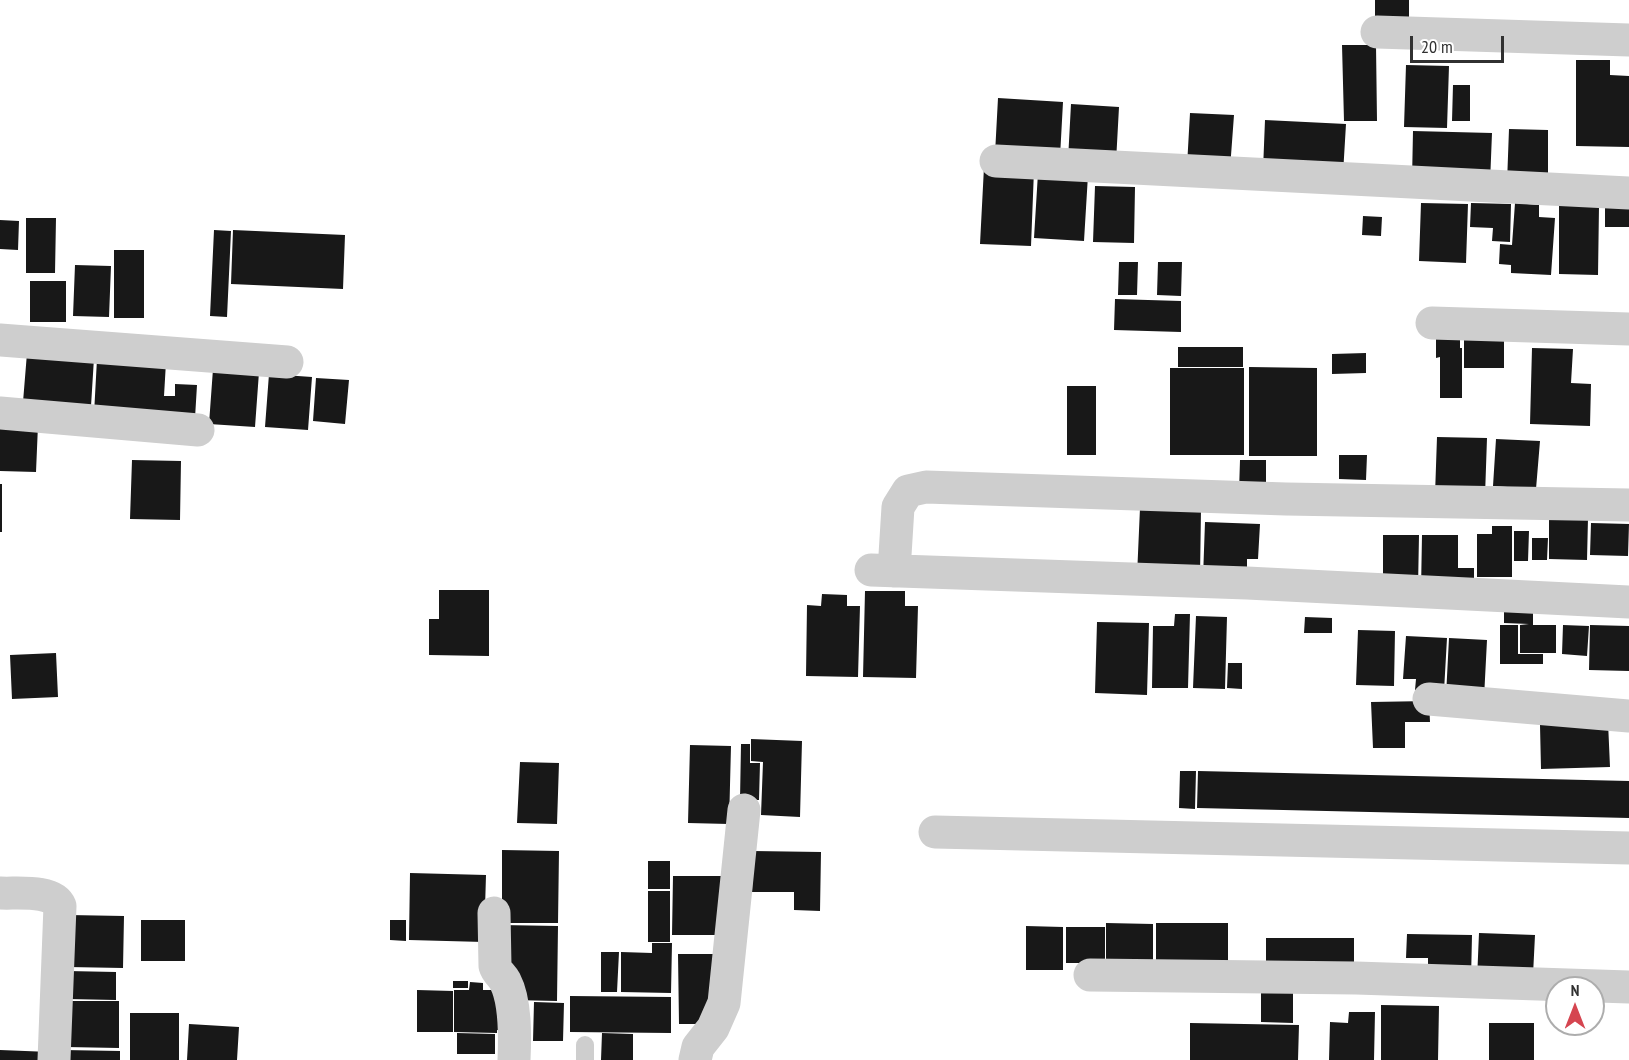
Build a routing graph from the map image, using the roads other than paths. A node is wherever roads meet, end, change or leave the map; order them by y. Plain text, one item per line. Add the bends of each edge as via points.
1 (1377, 32) dead end
2 (1629, 40) edge
3 (996, 161) dead end
4 (1629, 193) edge
5 (1432, 323) dead end
6 (1629, 329) edge
7 (0, 340) edge
8 (287, 362) dead end
9 (0, 413) edge
10 (198, 430) dead end
11 (1629, 505) edge
12 (1629, 602) edge
13 (1429, 699) dead end
14 (1629, 716) edge
15 (744, 810) dead end
16 (935, 832) dead end
17 (1629, 848) edge
18 (0, 893) edge
19 (494, 913) dead end
20 (1090, 975) dead end
21 (1629, 987) edge
22 (54, 1060) edge
23 (514, 1060) edge
24 (695, 1060) edge

1 - 2 street
3 - 4 street
5 - 6 street
7 - 8 street
9 - 10 street
11 - 12 street via 926,487 908,491 898,507 882,571
13 - 14 street
15 - 24 street via 726,994 719,1017 698,1047
16 - 17 street
18 - 22 street via 48,895 60,906
19 - 23 street via 495,966 509,992
20 - 21 street

